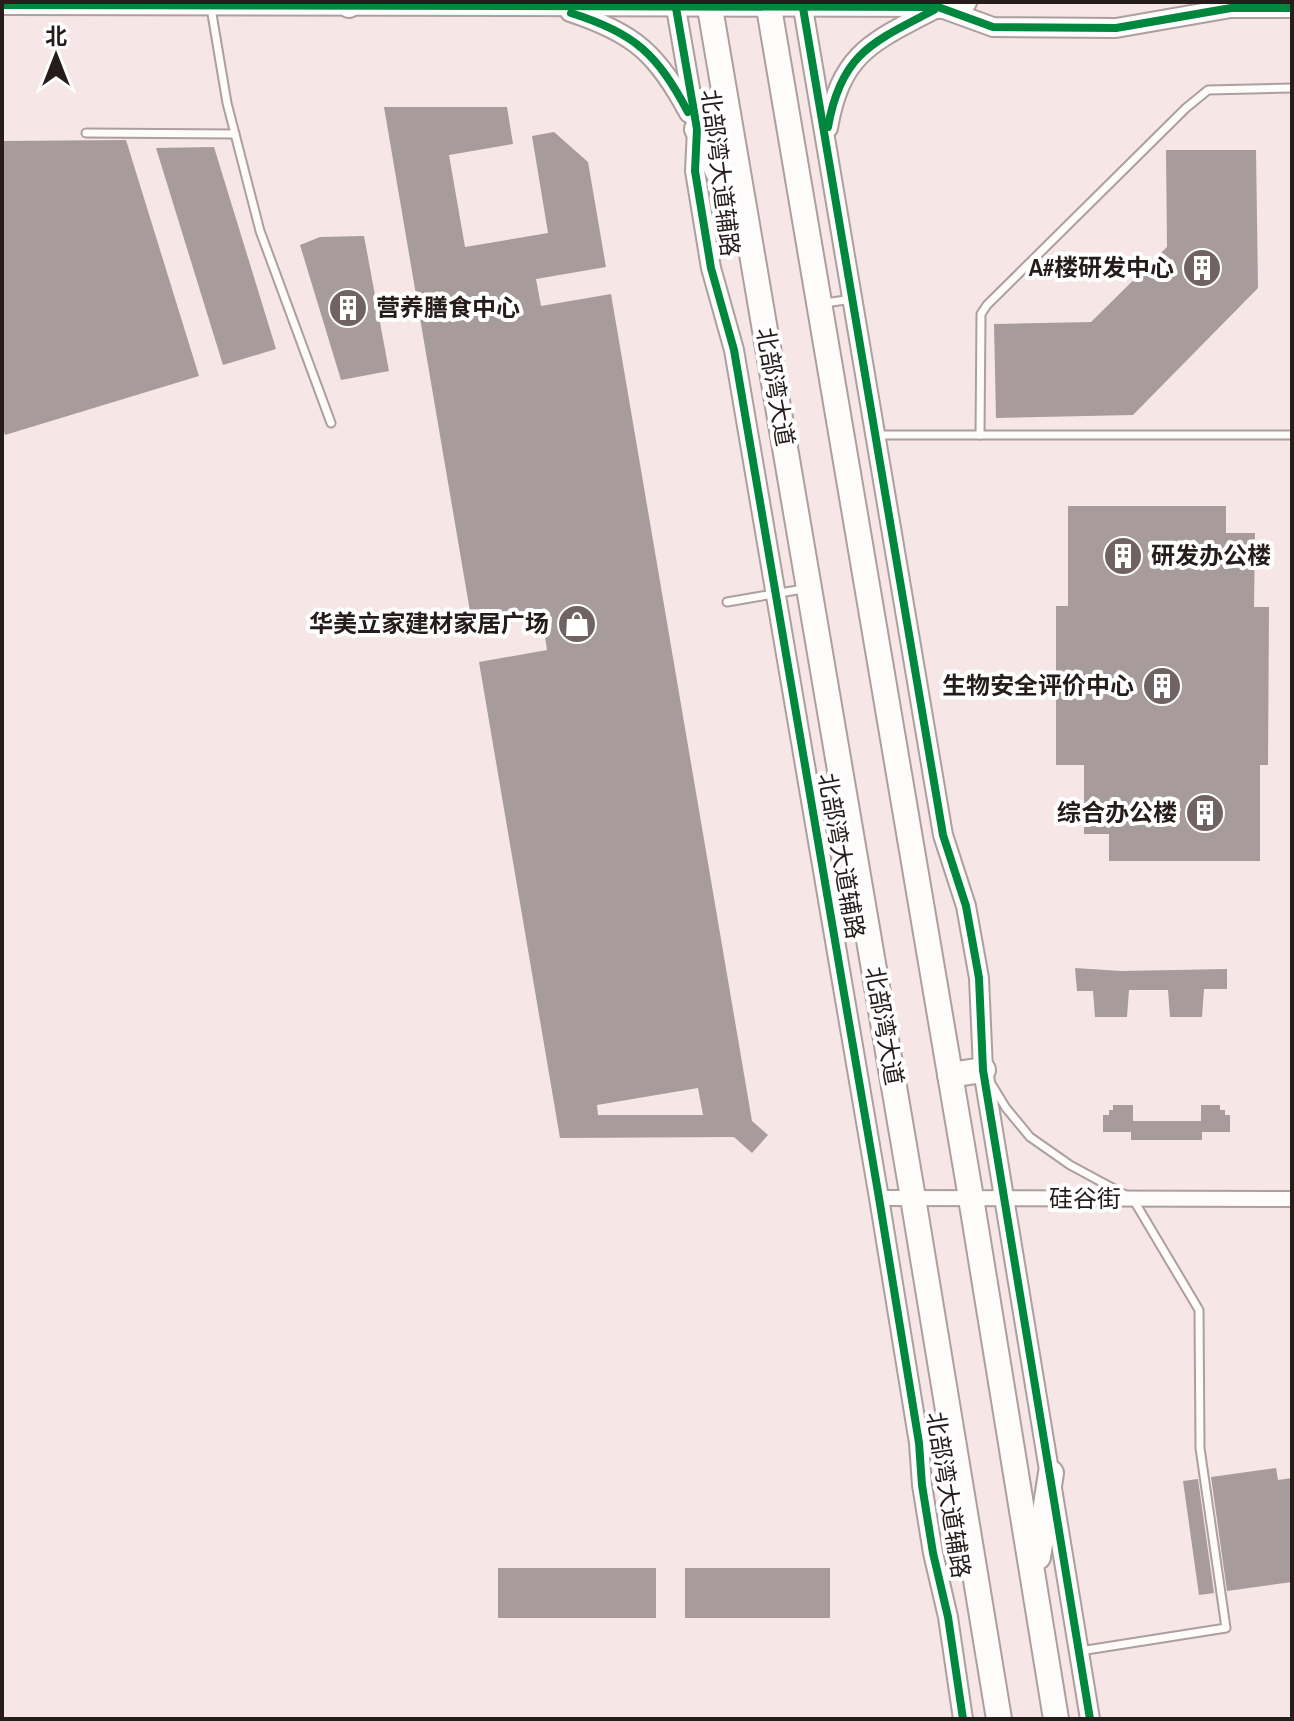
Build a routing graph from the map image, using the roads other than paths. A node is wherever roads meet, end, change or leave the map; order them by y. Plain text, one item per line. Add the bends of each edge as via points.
1 (965, 2) edge
2 (349, 4) edge
3 (675, 4) edge
4 (709, 4) edge
5 (768, 4) edge
6 (2, 5) edge
7 (802, 5) edge
8 (210, 6) junction
9 (552, 6) junction
10 (938, 7) junction
11 (1292, 8) edge
12 (1292, 88) edge
13 (697, 129) junction
14 (86, 133) dead end
15 (235, 134) junction
16 (826, 143) junction
17 (749, 237) junction
18 (852, 299) junction
19 (819, 304) junction
20 (331, 423) dead end
21 (875, 435) junction
22 (980, 435) junction
23 (1292, 435) edge
24 (809, 588) junction
25 (776, 594) junction
26 (727, 602) dead end
27 (983, 1070) junction
28 (950, 1075) junction
29 (879, 1198) junction
30 (913, 1198) junction
31 (971, 1198) junction
32 (1005, 1198) junction
33 (1133, 1199) junction
34 (1292, 1199) edge
35 (1051, 1473) junction
36 (1034, 1579) junction
37 (1080, 1651) junction
38 (963, 1719) edge
39 (999, 1719) edge
40 (1056, 1719) edge
41 (1090, 1719) edge

1 - 10 main road
2 - 8 main road
2 - 9 main road
3 - 4 main road
3 - 9 main road
3 - 13 main road, 北部湾大道辅路
4 - 5 main road
4 - 17 highway, 北部湾大道
5 - 7 main road
5 - 19 highway
6 - 8 main road
7 - 10 main road
7 - 16 main road
8 - 15 lane
9 - 13 main road via 598,21 644,49 666,72
10 - 11 main road via 993,27 1116,28 1231,8
10 - 16 main road via 879,38 856,57 832,104
12 - 22 lane via 1208,90 987,305 981,314
13 - 17 highway
13 - 25 main road, 北部湾大道辅路 via 695,171 711,268 734,350
14 - 15 lane
15 - 20 lane via 260,231
16 - 18 main road
17 - 24 highway, 北部湾大道
18 - 19 lane
18 - 21 main road
19 - 28 highway
21 - 22 lane
21 - 27 main road via 943,835 966,906 979,978
22 - 23 lane
24 - 25 lane
24 - 30 highway, 北部湾大道
25 - 26 lane
25 - 29 main road, 北部湾大道辅路
27 - 28 highway
27 - 32 main road
27 - 33 lane via 1030,1137
28 - 31 highway
29 - 30 street, 硅谷街
29 - 38 main road, 北部湾大道辅路
30 - 31 street, 硅谷街
30 - 39 highway, 北部湾大道
31 - 32 street, 硅谷街
31 - 36 highway
32 - 33 street, 硅谷街
32 - 35 main road
33 - 34 street, 硅谷街
33 - 37 lane via 1199,1310 1200,1448 1226,1628
35 - 36 highway
35 - 37 main road
36 - 40 highway
37 - 41 main road

